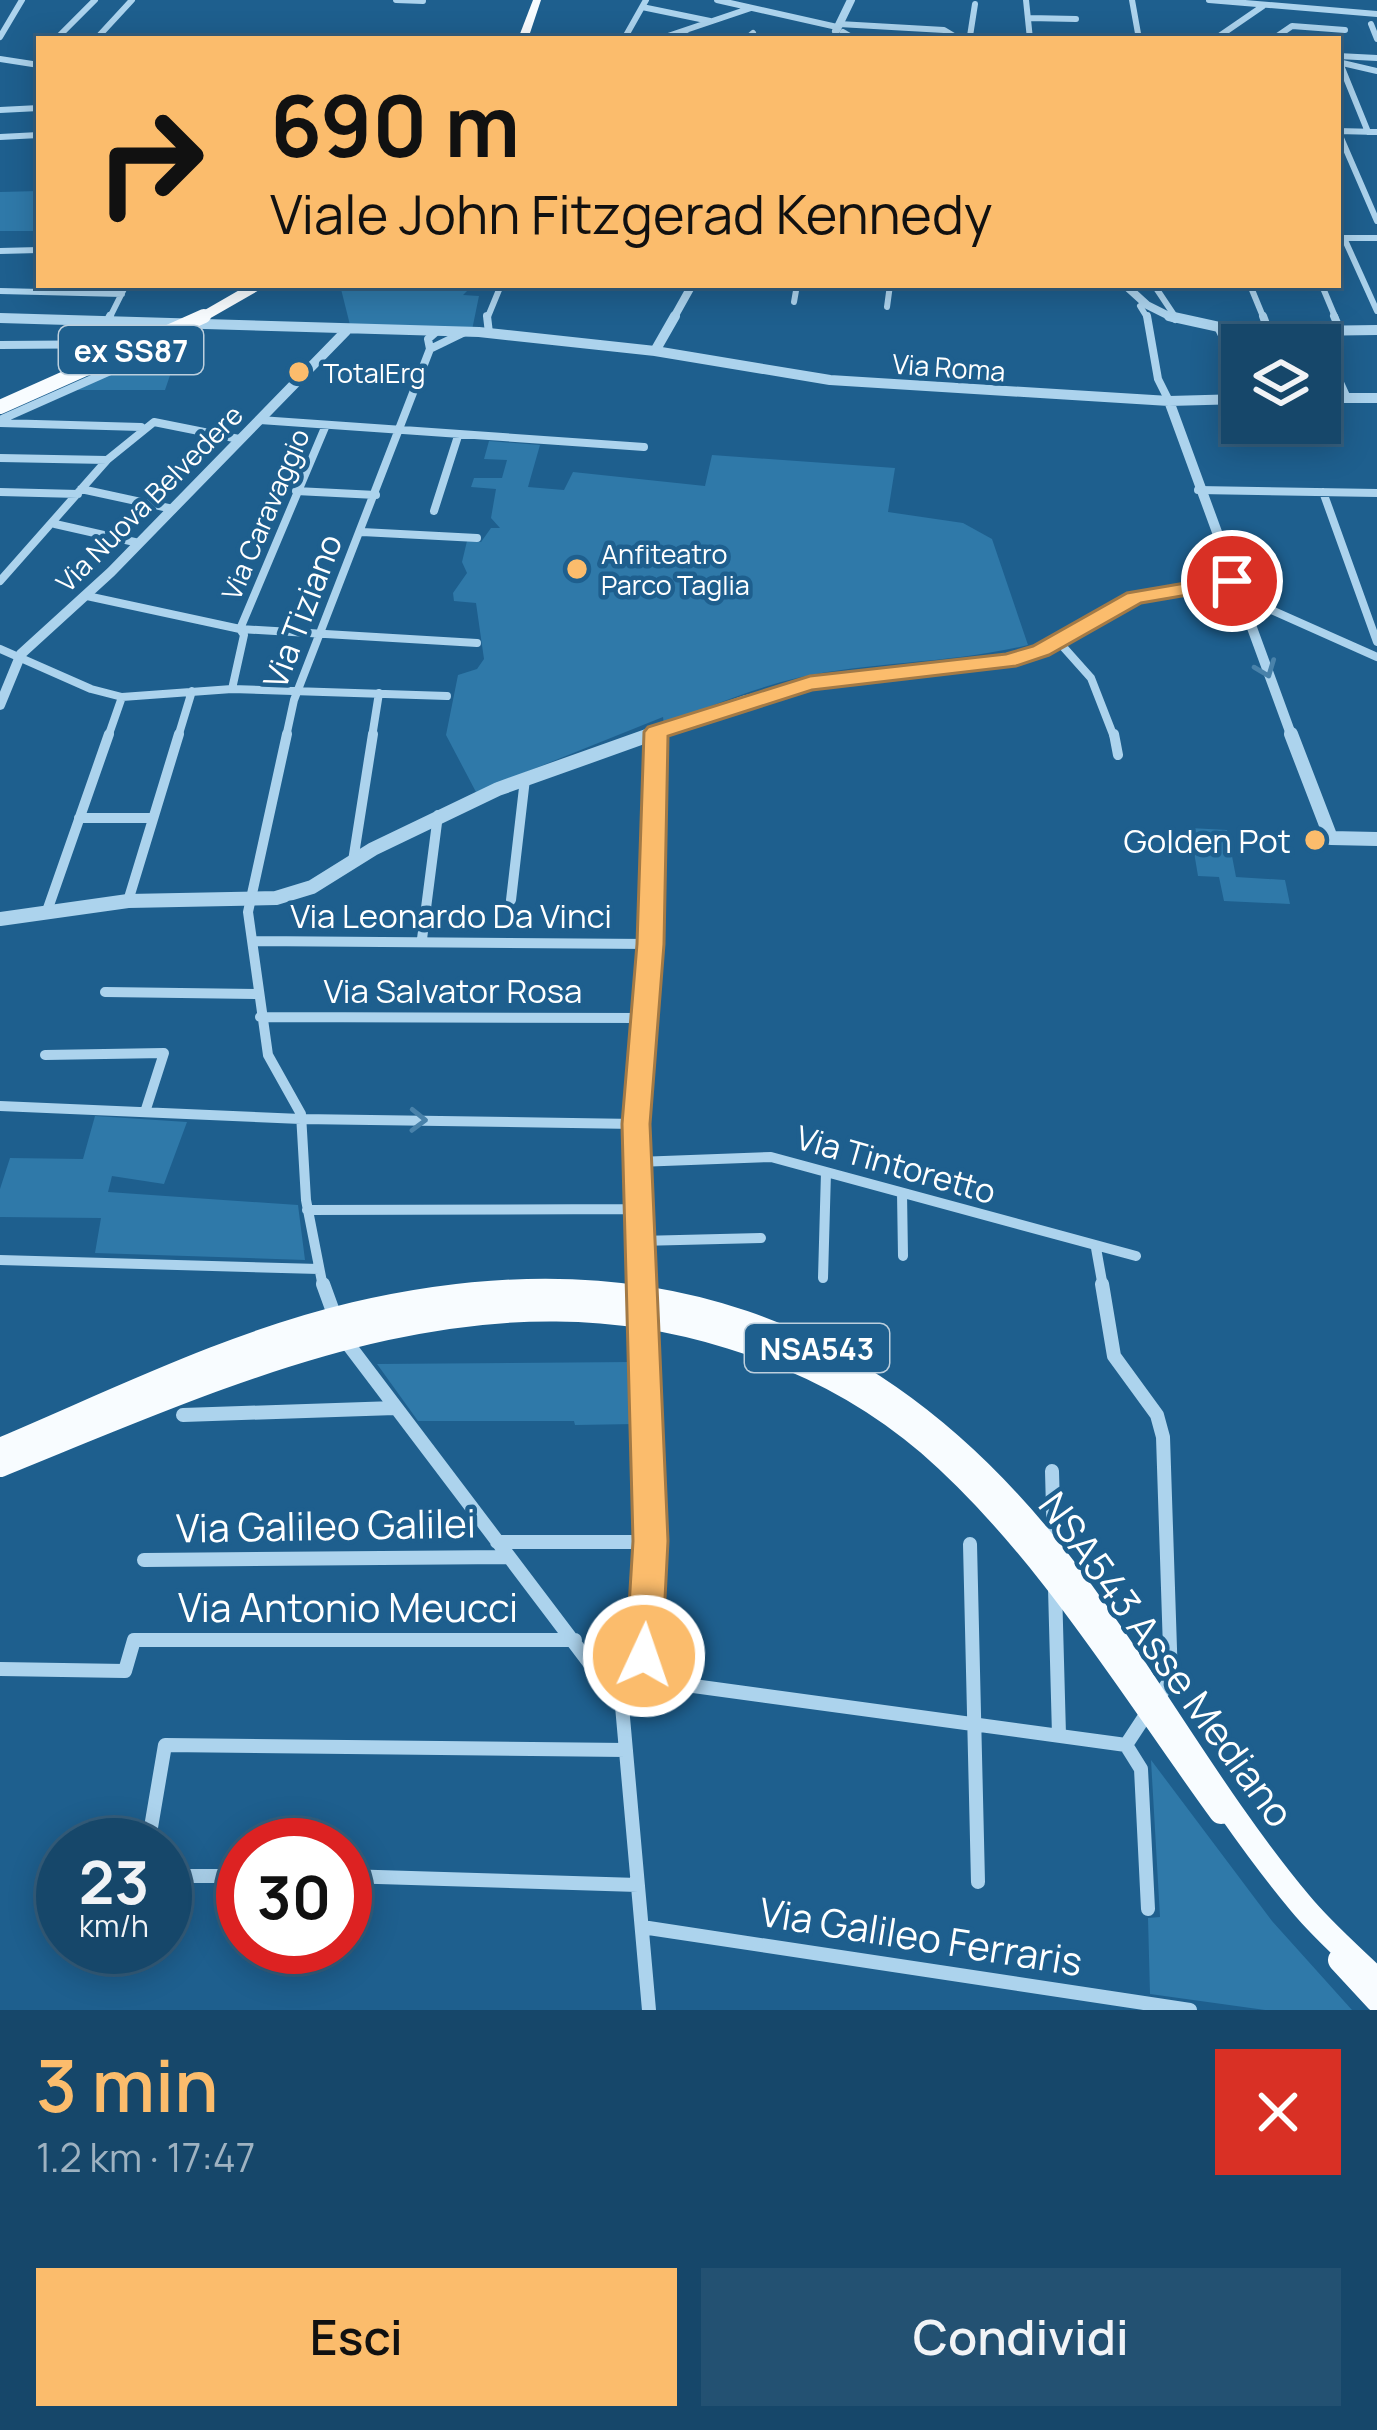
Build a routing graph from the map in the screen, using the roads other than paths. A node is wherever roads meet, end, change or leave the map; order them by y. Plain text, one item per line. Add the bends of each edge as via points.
1 (22, 0) edge
2 (95, 0) edge
3 (132, 0) edge
4 (396, 0) edge
5 (536, 0) edge
6 (717, 0) edge
7 (851, 0) edge
8 (1026, 0) edge
9 (1132, 0) edge
10 (1209, 0) edge
11 (423, 1) edge
12 (644, 4) edge
13 (975, 4) dead end
14 (1257, 7) junction
15 (751, 8) junction
16 (0, 10) edge
17 (17, 10) junction
18 (1326, 10) junction
19 (1377, 14) edge
20 (1029, 18) junction
21 (1076, 19) dead end
22 (714, 22) junction
23 (1371, 25) dead end
24 (1327, 28) junction
25 (1345, 30) dead end
26 (2, 31) edge
27 (837, 31) edge
28 (677, 33) junction
29 (59, 36) edge
30 (99, 36) edge
31 (524, 36) edge
32 (626, 36) edge
33 (668, 36) edge
34 (690, 36) edge
35 (954, 36) edge
36 (970, 36) edge
37 (1030, 36) edge
38 (1138, 36) edge
39 (1219, 36) edge
40 (1278, 36) edge
41 (1377, 38) edge
42 (0, 58) edge
43 (1377, 58) edge
44 (1341, 60) edge
45 (1341, 61) edge
46 (36, 62) edge
47 (1341, 66) edge
48 (1377, 71) edge
49 (36, 108) edge
50 (0, 110) edge
51 (1341, 131) edge
52 (1373, 132) edge
53 (36, 135) edge
54 (0, 137) edge
55 (1341, 138) edge
56 (1377, 221) edge
57 (1341, 238) edge
58 (1377, 238) edge
59 (0, 250) edge
60 (36, 250) edge
61 (253, 288) edge
62 (500, 288) edge
63 (690, 288) edge
64 (796, 288) edge
65 (890, 288) edge
66 (1127, 288) edge
67 (1156, 288) edge
68 (1251, 288) edge
69 (1323, 288) dead end
70 (124, 289) edge
71 (0, 291) edge
72 (794, 302) dead end
73 (1140, 306) junction
74 (887, 307) dead end
75 (1377, 311) edge
76 (0, 318) edge
77 (1176, 318) junction
78 (107, 322) junction
79 (1266, 324) edge
80 (1337, 324) edge
81 (176, 329) junction
82 (485, 329) junction
83 (1219, 329) joint
84 (1377, 330) edge
85 (346, 331) junction
86 (1341, 331) edge
87 (402, 332) junction
88 (436, 332) junction
89 (465, 332) junction
90 (1221, 333) edge
91 (0, 345) edge
92 (161, 347) junction
93 (430, 349) junction
94 (656, 350) junction
95 (1341, 386) edge
96 (1341, 398) edge
97 (1347, 398) junction
98 (1373, 398) edge
99 (1221, 400) edge
100 (1169, 401) junction
101 (0, 407) edge
102 (22, 410) junction
103 (1377, 411) edge
104 (260, 420) junction
105 (0, 422) edge
106 (20, 423) junction
107 (326, 424) junction
108 (144, 427) junction
109 (398, 431) junction
110 (458, 436) junction
111 (239, 439) junction
112 (644, 447) dead end
113 (0, 458) edge
114 (107, 460) junction
115 (1198, 490) junction
116 (80, 491) junction
117 (296, 491) junction
118 (0, 492) edge
119 (1323, 492) junction
120 (1377, 493) edge
121 (376, 495) junction
122 (173, 509) junction
123 (434, 511) dead end
124 (55, 524) junction
125 (362, 532) junction
126 (477, 538) dead end
127 (139, 543) junction
128 (0, 580) edge
129 (1232, 581) junction
130 (1238, 595) junction
131 (87, 596) junction
132 (1372, 614) edge
133 (240, 629) junction
134 (320, 634) junction
135 (1058, 641) junction
136 (1377, 641) edge
137 (477, 643) dead end
138 (0, 650) edge
139 (1377, 657) edge
140 (18, 659) junction
141 (232, 689) junction
142 (192, 691) junction
143 (298, 691) junction
144 (379, 692) junction
145 (447, 696) dead end
146 (122, 697) junction
147 (0, 705) edge
148 (656, 732) junction
149 (1118, 755) dead end
150 (525, 779) junction
151 (438, 815) junction
152 (79, 818) junction
153 (153, 818) junction
154 (1377, 839) edge
155 (353, 861) junction
156 (511, 900) dead end
157 (128, 901) junction
158 (249, 901) junction
159 (47, 911) junction
160 (0, 919) edge
161 (422, 939) junction
162 (252, 941) junction
163 (650, 944) junction
164 (105, 992) dead end
165 (258, 994) junction
166 (260, 1017) junction
167 (646, 1018) junction
168 (45, 1054) dead end
169 (0, 1106) edge
170 (146, 1109) junction
171 (302, 1119) junction
172 (636, 1124) junction
173 (637, 1162) junction
174 (826, 1172) junction
175 (902, 1193) junction
176 (638, 1209) junction
177 (307, 1210) junction
178 (761, 1238) dead end
179 (639, 1241) junction
180 (1096, 1248) junction
181 (903, 1256) dead end
182 (1136, 1256) dead end
183 (0, 1260) edge
184 (319, 1269) junction
185 (823, 1278) dead end
186 (395, 1408) junction
187 (183, 1415) dead end
188 (0, 1450) edge
189 (0, 1465) edge
190 (1052, 1471) dead end
191 (650, 1541) junction
192 (496, 1542) junction
193 (970, 1544) dead end
194 (509, 1557) junction
195 (144, 1560) dead end
196 (575, 1640) junction
197 (0, 1669) edge
198 (634, 1678) junction
199 (622, 1706) junction
200 (977, 1724) junction
201 (1059, 1735) junction
202 (1126, 1745) junction
203 (626, 1750) junction
204 (153, 1818) edge
205 (372, 1877) edge
206 (978, 1882) dead end
207 (638, 1885) junction
208 (1148, 1909) dead end
209 (642, 1927) junction
210 (1377, 1980) edge
211 (1377, 2000) edge
212 (649, 2010) edge
213 (1190, 2010) edge

1 - 17 street
2 - 29 street
3 - 30 street
4 - 11 street
5 - 31 highway
6 - 15 street
7 - 27 street
8 - 20 street
9 - 38 street
10 - 14 street
12 - 22 street
12 - 32 street
13 - 36 street
14 - 18 street
14 - 39 street
15 - 22 street
15 - 27 street
16 - 17 street
17 - 26 street
18 - 19 street
18 - 24 street
20 - 21 street
20 - 37 street
22 - 28 street
23 - 41 street
24 - 25 street
24 - 40 street via 1292,26
27 - 35 street
28 - 33 street
28 - 34 street
42 - 46 street
43 - 44 street
45 - 48 street
47 - 52 street
49 - 50 street
51 - 52 street
53 - 54 street
55 - 56 street
57 - 58 street
57 - 75 street
59 - 60 street
61 - 101 highway, ex SS87, bridge
62 - 82 street
63 - 94 street
64 - 72 street
65 - 74 street
66 - 73 street
67 - 77 street
68 - 79 street
69 - 80 street
70 - 71 street
70 - 78 street
73 - 77 street
73 - 100 street
76 - 78 street, Via Roma
77 - 83 street
78 - 81 street, Via Roma
81 - 85 street, Via Roma
81 - 92 street
82 - 89 street, Via Roma
82 - 94 street, Via Roma
83 - 90 street
84 - 86 street
85 - 87 street, Via Roma
85 - 104 street, Via Nuova Belvedere
87 - 88 street, Via Roma
87 - 93 street
88 - 89 street, Via Roma
88 - 93 street, Via Tiziano
89 - 93 street
91 - 92 street
92 - 102 street
93 - 109 street, Via Tiziano
94 - 100 street, Via Roma via 830,380
95 - 97 street
96 - 97 street
97 - 98 street
98 - 103 street
99 - 100 street, Via Roma
100 - 115 street
102 - 105 street
102 - 106 street
104 - 107 street
104 - 111 street, Via Nuova Belvedere
105 - 106 street
106 - 108 street
107 - 109 street
107 - 117 street, Via Caravaggio
108 - 111 street via 154,422
108 - 114 street
109 - 110 street
109 - 121 street, Via Tiziano
110 - 112 street
110 - 123 street
111 - 122 street, Via Nuova Belvedere
113 - 114 street
114 - 116 street
115 - 119 street
115 - 129 street
116 - 118 street
116 - 122 street
116 - 124 street
117 - 121 street
117 - 133 street, Via Caravaggio
119 - 120 street
119 - 132 street
121 - 125 street, Via Tiziano
122 - 127 street, Via Nuova Belvedere
124 - 127 street
124 - 128 street
125 - 126 street
125 - 134 street, Via Tiziano
127 - 131 street, Via Nuova Belvedere
129 - 130 street
129 - 135 street via 1135,597
130 - 139 street
130 -> 154 street via 1330,838
131 - 133 street
131 - 140 street, Via Nuova Belvedere
132 - 136 street
133 - 134 street
133 - 141 street, Via Caravaggio
134 - 137 street
134 - 143 street, Via Tiziano
135 - 148 street via 1008,661 810,683
135 - 149 street via 1096,684
138 - 140 street
140 - 146 street
140 - 147 street, Via Nuova Belvedere
141 - 142 street
141 - 143 street
142 - 146 street
142 - 153 street
143 - 144 street
143 - 158 street, Via Tiziano
144 - 145 street
144 - 155 street
146 - 152 street
148 - 150 street
148 - 163 street
150 - 151 street
150 - 156 street
151 - 155 street
151 - 161 street
152 - 153 street
152 - 159 street
153 - 157 street
155 - 158 street via 312,887
157 - 158 street
157 - 159 street
158 - 162 street, Via Tiziano
159 - 160 street
161 - 162 street, Via Leonardo Da Vinci
161 - 163 street, Via Leonardo Da Vinci
162 - 165 street, Via Tiziano
163 - 167 street
164 - 165 street
165 - 166 street, Via Tiziano
166 - 167 street, Via Salvator Rosa
166 - 171 street, Via Tiziano via 268,1055
167 - 172 street
168 - 170 street via 164,1053
169 - 170 street
170 - 171 street
171 -> 172 street
171 - 177 street
172 - 173 street
173 - 174 street, Via Tintoretto via 771,1157
173 - 176 street
174 - 175 street, Via Tintoretto
174 - 185 street
175 - 180 street, Via Tintoretto
175 - 181 street
176 - 177 street
176 - 179 street
177 - 184 street
178 - 179 street
179 - 191 street
180 - 182 street, Via Tintoretto
180 - 202 street via 1114,1356 1157,1415 1163,1437 1171,1678
183 - 184 street
184 - 186 street via 349,1350
186 - 187 street
186 - 192 street
188 - 210 highway, NSA543 Asse Mediano / NSA543, bridge via 310,1328 475,1291 601,1290 728,1313 790,1334 875,1383 958,1446 1052,1551 1296,1899
189 - 211 highway, NSA543 Asse Mediano / NSA543, bridge via 298,1350 431,1316 576,1304 652,1313 755,1342 809,1365 908,1429 985,1500 1291,1907
190 - 201 street
191 - 192 street
191 - 198 street via 644,1656
192 - 194 street
193 - 200 street
194 - 195 street, Via Galileo Galilei
194 - 196 street
196 - 197 street, Via Antonio Meucci via 134,1640 125,1671
196 - 199 street
198 - 199 street
198 - 200 street
199 - 203 street
200 - 201 street
200 - 206 street
201 - 202 street
202 - 208 street via 1141,1768
203 - 204 street via 165,1745
203 - 207 street
205 - 207 street
207 - 209 street
209 - 212 street
209 - 213 street, Via Galileo Ferraris

